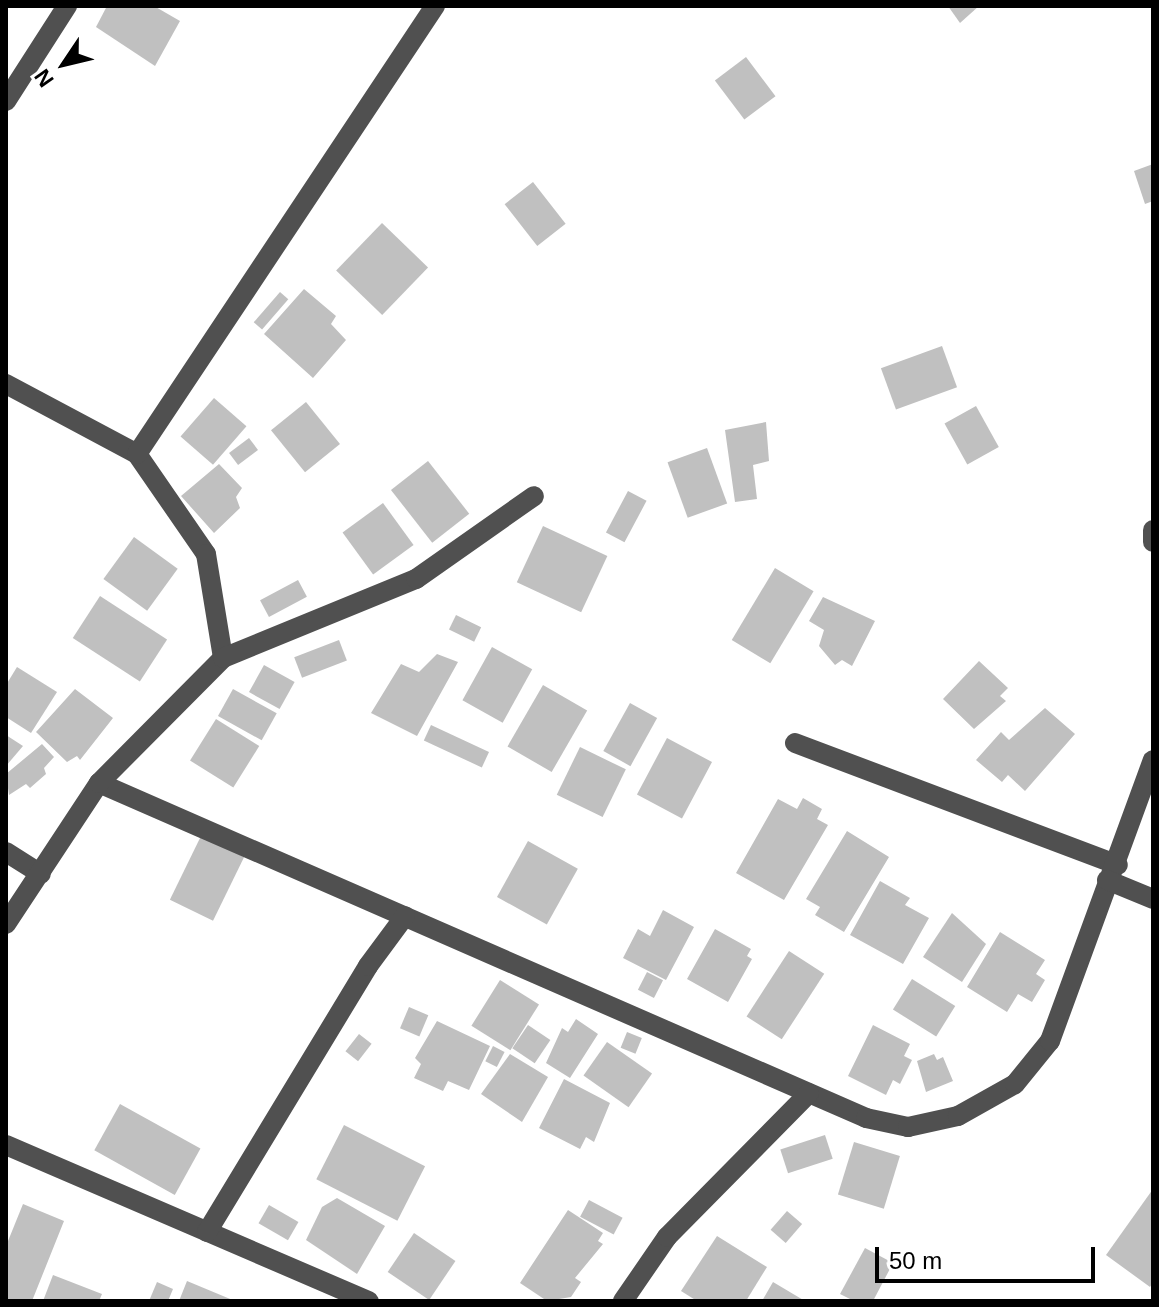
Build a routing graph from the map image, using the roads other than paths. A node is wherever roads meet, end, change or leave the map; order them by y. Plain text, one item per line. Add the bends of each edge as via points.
1 (67, 6) edge
2 (435, 6) edge
3 (6, 101) edge
4 (6, 384) edge
5 (137, 454) junction
6 (534, 496) dead end
7 (1153, 530) edge
8 (1153, 542) edge
9 (223, 658) junction
10 (795, 743) dead end
11 (1153, 760) edge
12 (99, 783) junction
13 (6, 852) edge
14 (1113, 872) junction
15 (41, 874) junction
16 (1153, 899) edge
17 (405, 916) junction
18 (6, 924) edge
19 (809, 1093) junction
20 (6, 1145) edge
21 (207, 1232) junction
22 (369, 1301) edge
23 (623, 1301) edge

1 - 3 street
2 - 5 street
4 - 5 street
5 - 9 street via 206,554
6 - 9 street via 416,579
7 - 8 street
9 - 12 street
10 - 14 street
11 - 14 street
12 - 15 street
12 - 17 street
13 - 15 street
14 - 16 street
14 - 19 street via 1050,1041 1015,1084 958,1116 908,1127 866,1118
15 - 18 street
17 - 19 street
17 - 21 street via 368,966
19 - 23 street via 667,1237
20 - 21 street
21 - 22 street

